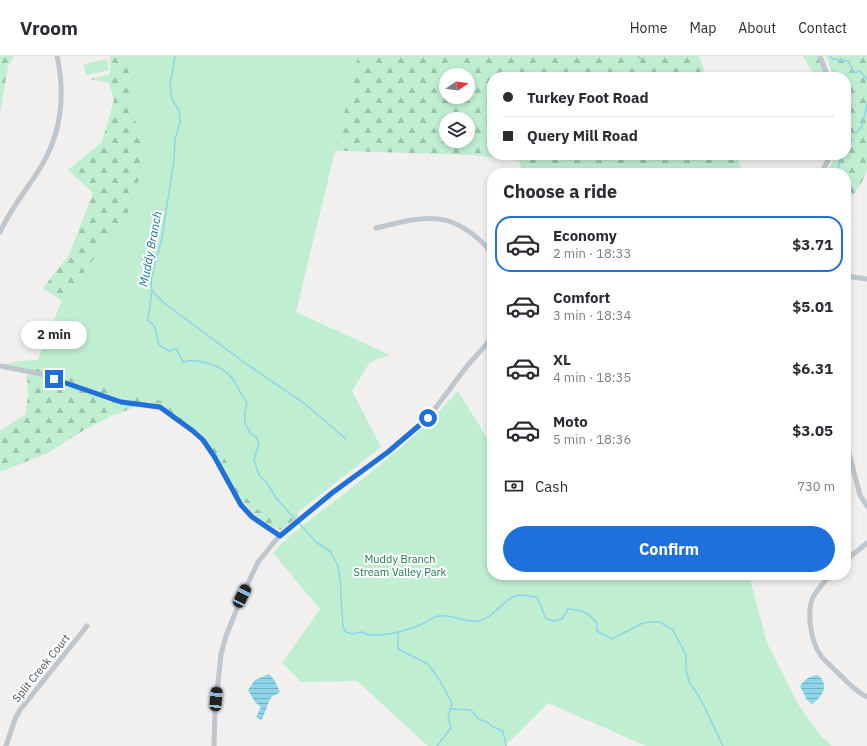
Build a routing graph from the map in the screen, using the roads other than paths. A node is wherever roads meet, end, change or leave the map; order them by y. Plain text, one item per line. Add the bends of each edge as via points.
1 (57, 56) edge
2 (820, 56) edge
3 (826, 72) edge
4 (376, 228) dead end
5 (0, 232) edge
6 (487, 248) edge
7 (851, 277) edge
8 (867, 279) edge
9 (487, 344) edge
10 (0, 366) edge
11 (851, 461) edge
12 (867, 506) edge
13 (280, 536) junction
14 (867, 543) edge
15 (851, 556) edge
16 (825, 580) edge
17 (87, 626) dead end
18 (867, 697) edge
19 (6, 746) edge
20 (214, 746) edge

1 - 5 street via 62,90 54,140 38,172 17,200
2 - 3 street
4 - 6 street via 411,219 445,220 473,233
7 - 8 street
9 - 13 street via 428,418
10 - 13 street via 41,374 121,402 160,407 203,440 241,505 252,517
11 - 12 street via 860,495
13 - 20 street via 258,562 226,636 218,670
14 - 15 street
16 - 18 street via 813,599 810,611 815,643 821,655 848,684
17 - 19 street, Split Creek Court via 20,710

